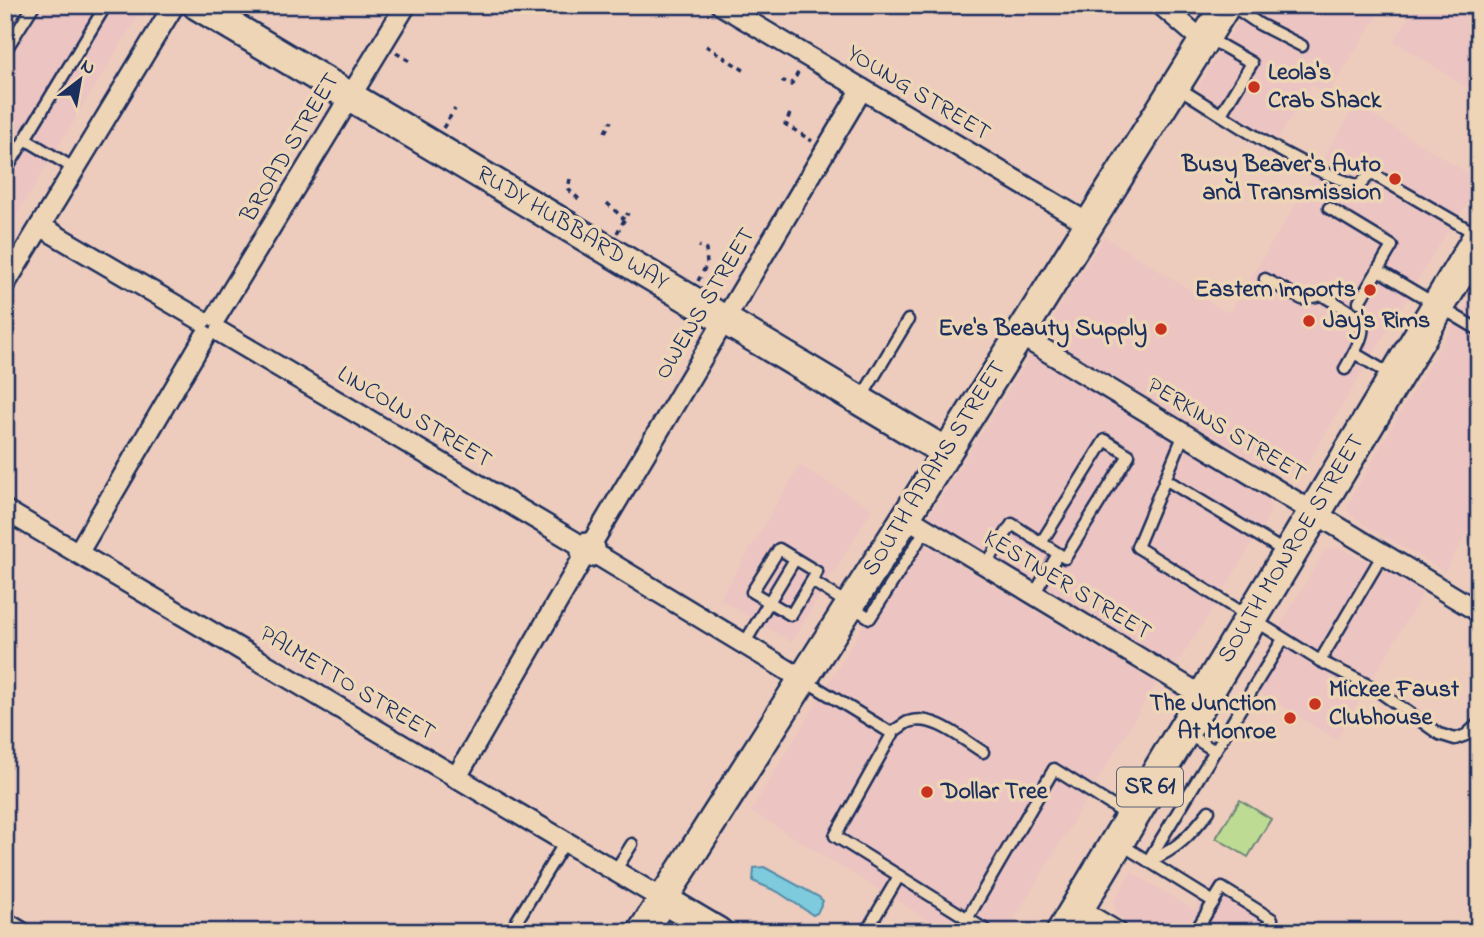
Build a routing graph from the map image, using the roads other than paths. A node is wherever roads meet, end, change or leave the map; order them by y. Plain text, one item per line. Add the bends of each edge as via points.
1 (34, 5) edge
2 (102, 5) edge
3 (174, 5) edge
4 (197, 5) edge
5 (406, 5) edge
6 (721, 5) edge
7 (1161, 5) edge
8 (1228, 5) edge
9 (1205, 39) junction
10 (1302, 46) dead end
11 (5, 51) edge
12 (1175, 86) junction
13 (862, 89) junction
14 (351, 97) junction
15 (1221, 114) junction
16 (25, 139) junction
17 (76, 170) junction
18 (5, 172) edge
19 (1329, 208) dead end
20 (1089, 224) junction
21 (40, 226) junction
22 (1479, 237) edge
23 (1378, 270) junction
24 (1265, 279) dead end
25 (5, 284) edge
26 (1359, 302) dead end
27 (1438, 306) junction
28 (725, 320) junction
29 (908, 320) dead end
30 (211, 326) junction
31 (1479, 330) edge
32 (1020, 335) junction
33 (1354, 353) junction
34 (1345, 369) dead end
35 (1395, 377) junction
36 (859, 400) junction
37 (1184, 434) junction
38 (946, 452) junction
39 (1165, 479) junction
40 (1314, 513) junction
41 (8, 519) edge
42 (908, 536) junction
43 (1041, 543) junction
44 (588, 550) junction
45 (78, 553) junction
46 (1058, 554) junction
47 (1289, 554) junction
48 (1383, 554) junction
49 (795, 559) junction
50 (986, 565) junction
51 (811, 581) junction
52 (870, 591) junction
53 (1034, 594) junction
54 (769, 602) junction
55 (1479, 612) edge
56 (1251, 619) junction
57 (1283, 639) junction
58 (744, 644) junction
59 (1320, 661) junction
60 (802, 679) junction
61 (1204, 697) junction
62 (1479, 723) edge
63 (1183, 732) junction
64 (893, 734) junction
65 (1215, 751) junction
66 (983, 752) dead end
67 (456, 778) junction
68 (1209, 811) dead end
69 (1124, 830) junction
70 (565, 842) junction
71 (632, 844) dead end
72 (1149, 861) junction
73 (615, 871) junction
74 (899, 876) junction
75 (664, 900) junction
76 (1214, 902) junction
77 (5, 917) edge
78 (967, 919) junction
79 (1070, 920) edge
80 (30, 932) edge
81 (510, 932) edge
82 (642, 932) edge
83 (719, 932) edge
84 (866, 932) edge
85 (989, 932) edge
86 (1116, 932) edge
87 (1195, 932) edge
88 (1264, 932) edge

1 - 11 lane
2 - 16 lane
3 - 17 street
4 - 14 main road, RUDY HUBBARD WAY
5 - 14 street, BROAD STREET
6 - 13 street, YOUNG STREET
7 - 9 street
8 - 9 main road, SOUTH ADAMS STREET
8 - 10 lane
9 - 12 main road, SOUTH ADAMS STREET
9 - 15 lane via 1252,63
12 - 15 lane
12 - 20 main road, SOUTH ADAMS STREET
13 - 20 street, YOUNG STREET
13 - 28 street, OWENS STREET
14 - 28 main road, RUDY HUBBARD WAY
14 - 30 street, BROAD STREET
15 - 22 lane via 1332,177 1359,186 1371,173
16 - 17 lane
16 - 18 lane
17 - 21 street
19 - 23 lane via 1392,246
20 - 32 main road, SOUTH ADAMS STREET
21 - 25 street
21 - 30 street, LINCOLN STREET
22 - 27 main road, SOUTH MONROE STREET / SR 61
23 - 26 lane
23 - 27 lane
24 - 33 lane via 1302,299 1322,295 1357,317 1364,329
27 - 31 lane
27 - 35 main road, SOUTH MONROE STREET / SR 61
28 - 36 main road, RUDY HUBBARD WAY
28 - 44 street, OWENS STREET
29 - 36 lane
30 - 44 street, LINCOLN STREET
30 - 45 street, BROAD STREET
32 - 37 street, PERKINS STREET
32 - 38 main road, SOUTH ADAMS STREET
33 - 34 lane
33 - 35 lane
35 - 40 main road, SOUTH MONROE STREET / SR 61
36 - 38 main road, RUDY HUBBARD WAY
37 - 39 lane
37 - 40 street, PERKINS STREET
38 - 42 main road, SOUTH ADAMS STREET
39 - 47 lane
39 - 56 lane via 1137,547
40 - 47 main road, SOUTH MONROE STREET / SR 61
40 - 48 street, PERKINS STREET
41 - 45 street, PALMETTO STREET
42 - 50 street, KESTNER STREET
42 - 52 main road, SOUTH ADAMS STREET
43 - 46 lane
43 - 46 lane via 1105,440 1129,455 1065,558
43 - 50 lane via 1012,524
44 - 58 street, LINCOLN STREET
44 - 67 street, OWENS STREET
45 - 67 street, PALMETTO STREET
46 - 53 lane
47 - 56 main road, SOUTH MONROE STREET / SR 61
48 - 55 street, PERKINS STREET
48 - 59 lane
49 - 51 lane via 817,572
49 - 54 lane
49 - 54 lane via 779,549 752,592
50 - 53 street, KESTNER STREET
51 - 52 lane
51 - 54 lane via 791,615
52 - 60 main road, SOUTH ADAMS STREET
53 - 61 street, KESTNER STREET
54 - 58 lane
56 - 57 lane
56 - 61 main road, SOUTH MONROE STREET / SR 61
57 - 59 lane
57 - 65 lane
58 - 60 street, LINCOLN STREET
59 - 62 lane via 1374,688 1439,734 1466,735
60 - 64 lane
60 - 75 main road, SOUTH ADAMS STREET
61 - 63 main road, SOUTH MONROE STREET / SR 61
63 - 65 lane
63 - 69 main road, SOUTH MONROE STREET / SR 61
64 - 66 lane via 908,722 922,720
64 - 74 lane via 835,836
65 - 72 lane
67 - 70 street, PALMETTO STREET
68 - 72 lane via 1170,852
69 - 72 lane
69 - 78 lane via 1054,769
69 - 79 main road, SOUTH MONROE STREET / SR 61
70 - 73 street, PALMETTO STREET
70 - 81 lane
71 - 73 lane
72 - 76 lane
73 - 75 street, PALMETTO STREET
74 - 78 lane
74 - 84 lane
75 - 82 main road, SOUTH ADAMS STREET
75 - 83 main road
76 - 87 lane
76 - 88 lane via 1222,888 1272,919
77 - 80 lane
78 - 85 lane
79 - 86 street

